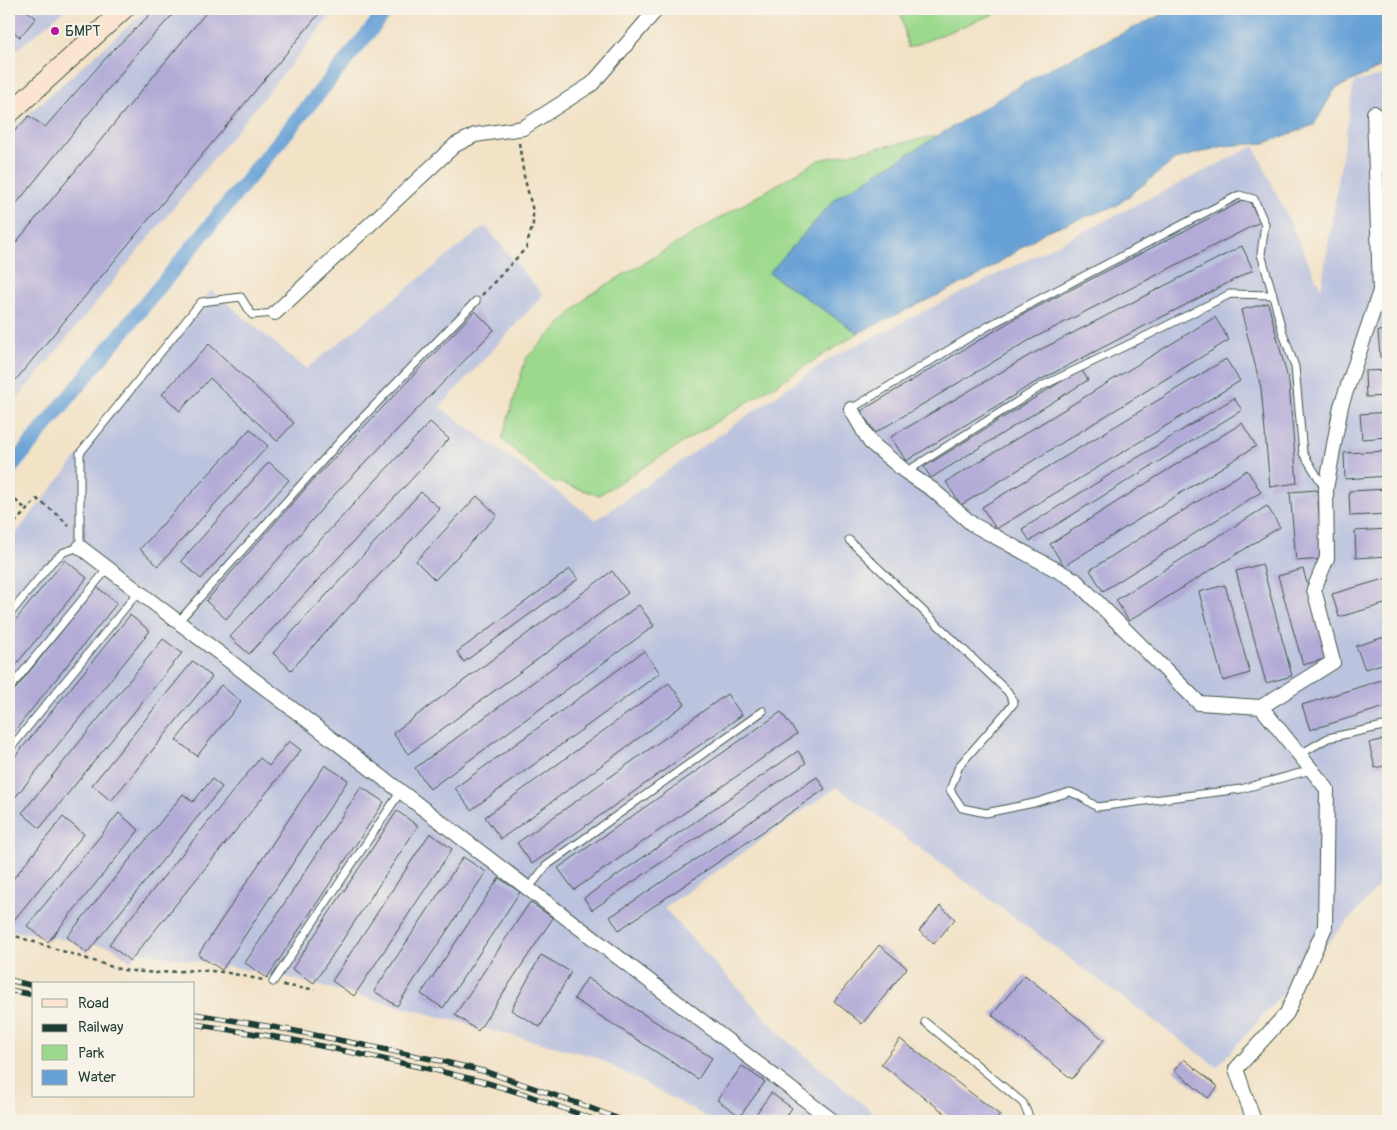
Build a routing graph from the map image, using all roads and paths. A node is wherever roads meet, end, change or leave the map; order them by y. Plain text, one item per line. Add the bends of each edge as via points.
1 (124, 9) edge
2 (657, 9) edge
3 (1374, 113) dead end
4 (9, 114) edge
5 (517, 129) junction
6 (1273, 295) junction
7 (476, 301) joint
8 (275, 314) joint
9 (851, 409) joint
10 (906, 472) junction
11 (1326, 489) junction
12 (9, 495) edge
13 (27, 510) junction
14 (9, 529) edge
15 (849, 540) dead end
16 (80, 547) junction
17 (108, 568) junction
18 (139, 591) junction
19 (9, 616) edge
20 (178, 622) junction
21 (9, 689) edge
22 (1261, 707) junction
23 (763, 711) dead end
24 (1388, 725) edge
25 (9, 750) edge
26 (1299, 755) junction
27 (1312, 770) junction
28 (401, 791) junction
29 (528, 889) junction
30 (9, 934) edge
31 (273, 982) junction
32 (315, 989) dead end
33 (925, 1022) dead end
34 (833, 1121) edge
35 (1031, 1121) edge
36 (1254, 1121) edge

1 - 4 street
2 - 5 street via 592,84
3 - 11 street via 1380,291 1341,406
5 - 7 path via 533,224 526,248
5 - 8 street via 475,135 455,145
6 - 9 lane via 1260,254 1265,224 1254,198 1239,195 990,325
6 - 10 lane via 1230,294 1042,386
6 - 11 lane via 1295,367 1303,453
7 - 20 lane via 342,439
8 - 16 lane via 252,316 241,297 201,302 80,453
9 - 10 street via 870,442
10 - 22 street via 933,490 972,524 1074,580 1199,703
11 - 22 street via 1327,558 1314,589 1332,662
12 - 13 path
13 - 14 path
13 - 16 path via 37,499 75,533
15 - 27 lane via 1008,692 1014,703 959,766 950,790 962,808 986,813 1070,792 1097,807 1241,789
16 - 17 street
16 - 19 lane via 64,552 52,562
17 - 18 street
17 - 21 lane
18 - 20 street
18 - 25 lane
20 - 28 street
22 - 26 street
23 - 29 lane via 546,866
24 - 26 lane via 1328,738
26 - 27 street
27 - 36 street via 1327,789 1325,927 1288,1013 1236,1069
28 - 29 street
28 - 31 lane
29 - 34 street
30 - 31 path via 122,970 224,972
31 - 32 path
33 - 35 lane via 1023,1103

